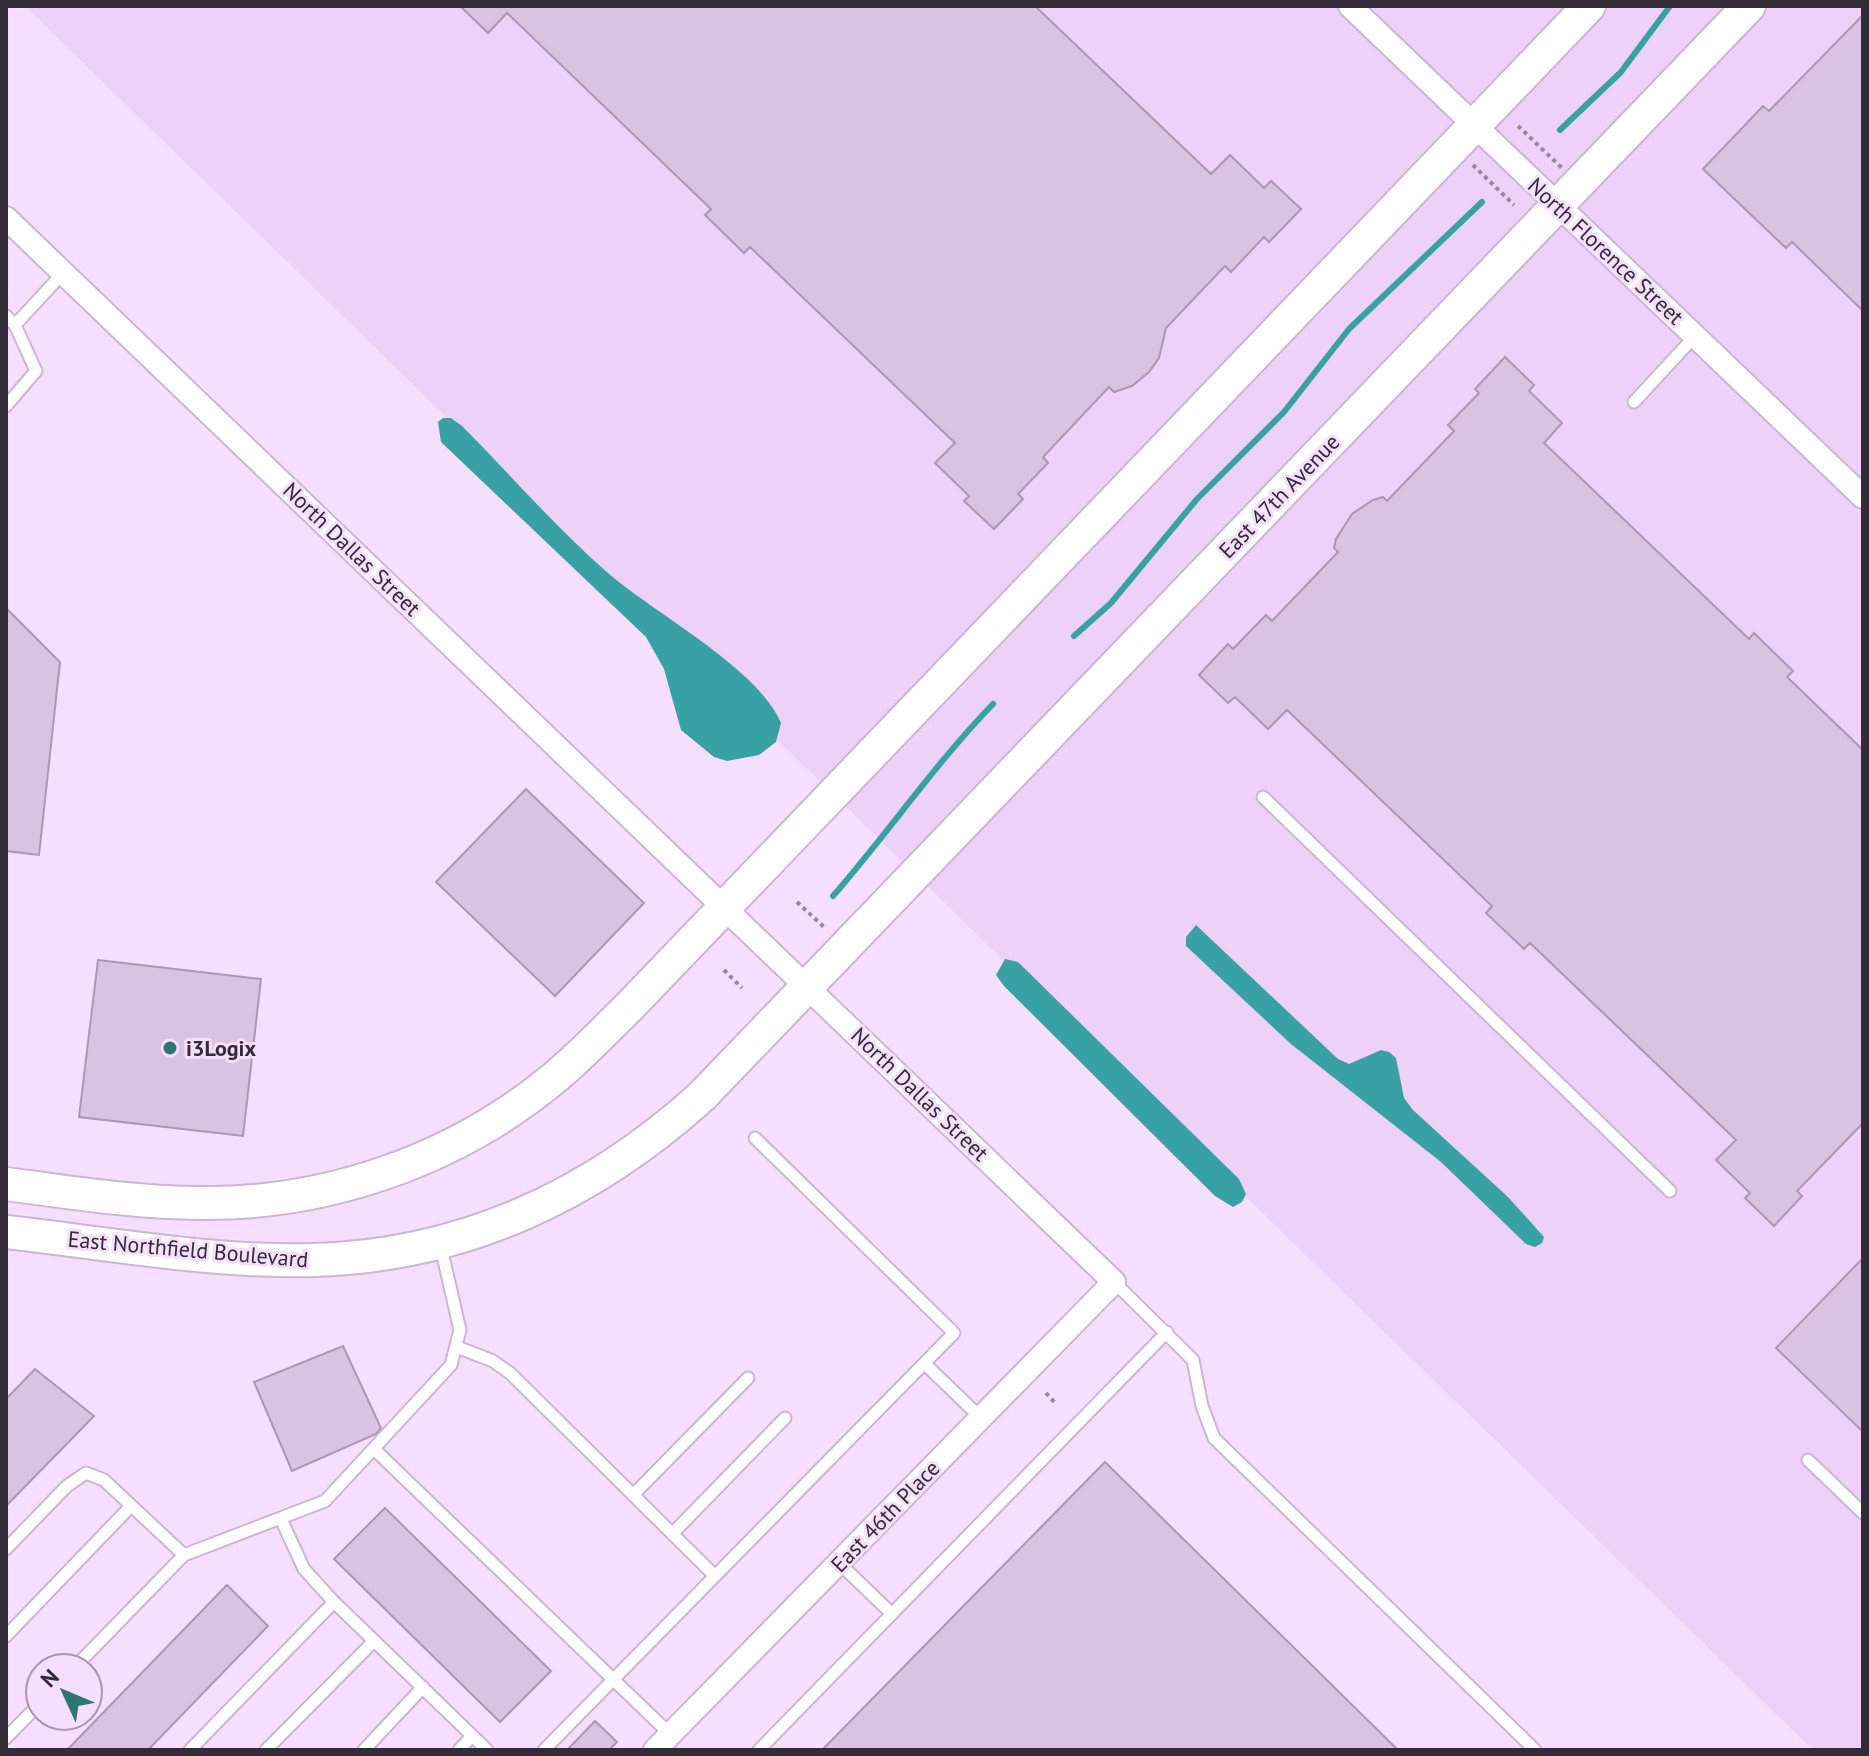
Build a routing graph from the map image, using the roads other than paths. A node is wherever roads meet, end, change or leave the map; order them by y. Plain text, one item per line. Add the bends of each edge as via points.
1 (1350, 6) edge
2 (1589, 6) edge
3 (1749, 6) edge
4 (1474, 125) junction
5 (1558, 206) junction
6 (6, 218) edge
7 (63, 273) junction
8 (10, 320) edge
9 (1695, 336) junction
10 (1634, 402) dead end
11 (6, 406) edge
12 (1863, 497) edge
13 (1263, 797) dead end
14 (725, 906) junction
15 (808, 984) junction
16 (755, 1138) dead end
17 (6, 1184) edge
18 (1670, 1191) dead end
19 (6, 1232) edge
20 (440, 1243) junction
21 (1114, 1282) junction
22 (1167, 1332) junction
23 (457, 1347) junction
24 (925, 1364) junction
25 (748, 1378) dead end
26 (785, 1418) dead end
27 (981, 1418) junction
28 (375, 1450) junction
29 (1808, 1460) dead end
30 (633, 1495) junction
31 (131, 1506) junction
32 (1863, 1513) edge
33 (281, 1519) junction
34 (672, 1534) junction
35 (6, 1549) edge
36 (184, 1555) junction
37 (839, 1563) junction
38 (714, 1575) junction
39 (334, 1602) junction
40 (892, 1614) junction
41 (6, 1636) edge
42 (374, 1641) junction
43 (90, 1652) edge
44 (612, 1678) junction
45 (423, 1687) junction
46 (24, 1719) edge
47 (472, 1736) junction
48 (6, 1738) edge
49 (663, 1742) edge
50 (190, 1750) edge
51 (266, 1750) edge
52 (364, 1750) edge
53 (459, 1750) edge
54 (487, 1750) edge
55 (544, 1750) edge
56 (759, 1750) edge
57 (1535, 1750) edge

1 - 4 street, North Florence Street
2 - 4 main road
3 - 5 main road, East 47th Avenue
4 - 5 street, North Florence Street
4 - 14 main road
5 - 9 street, North Florence Street
5 - 15 main road, East 47th Avenue
6 - 7 street, North Dallas Street
7 - 8 lane
7 - 14 street, North Dallas Street
8 - 11 lane via 36,371
9 - 10 lane
9 - 12 street, North Florence Street
13 - 18 lane
14 - 15 street, North Dallas Street
14 - 17 main road, East Northfield Boulevard via 552,1080 497,1119 407,1164 325,1190 224,1203
15 - 20 main road, East Northfield Boulevard via 702,1096 620,1163 502,1225
15 - 21 street, North Dallas Street
16 - 24 lane via 954,1333
19 - 20 main road, East Northfield Boulevard via 277,1260 392,1253
20 - 23 lane via 460,1330
21 - 22 lane
21 - 27 street, East 46th Place
22 - 40 lane
22 - 57 lane via 1193,1360 1214,1438
23 - 28 lane via 451,1365
23 - 30 lane via 511,1374
24 - 27 lane
24 - 38 lane
25 - 30 lane
26 - 34 lane
27 - 37 street, East 46th Place
28 - 33 lane via 325,1501
28 - 44 lane
29 - 32 lane
30 - 34 lane
31 - 35 lane via 104,1480 86,1473
31 - 36 lane
31 - 41 lane
33 - 36 lane
33 - 39 lane via 304,1569
34 - 38 lane
36 - 43 lane
37 - 40 lane
37 - 49 street, East 46th Place
38 - 44 lane
39 - 42 lane
39 - 50 lane
40 - 56 lane
42 - 45 lane
42 - 51 lane
44 - 49 lane
44 - 55 lane
45 - 47 lane
45 - 52 lane
46 - 48 lane
47 - 53 lane
47 - 54 lane

